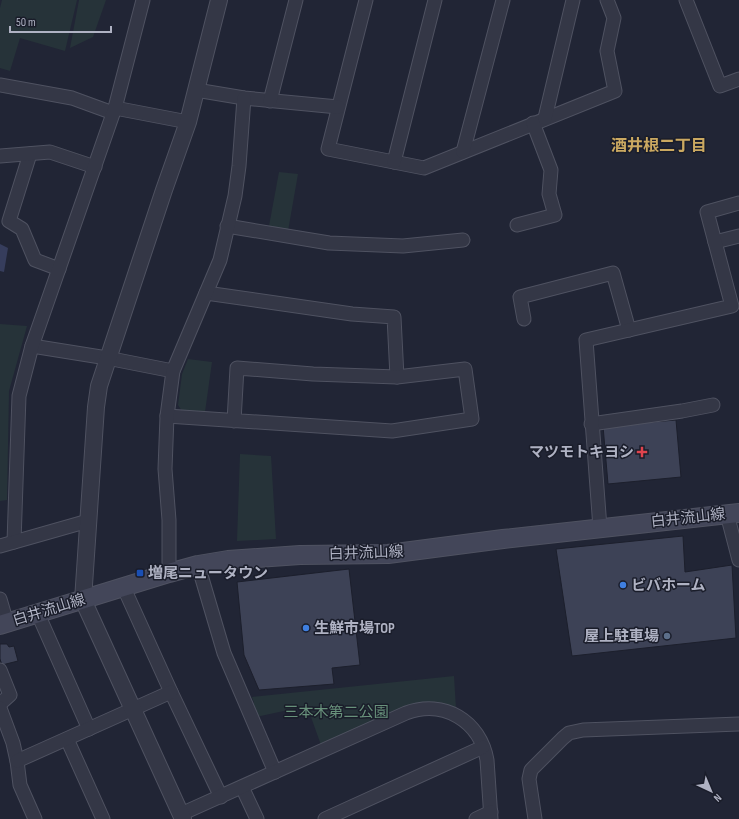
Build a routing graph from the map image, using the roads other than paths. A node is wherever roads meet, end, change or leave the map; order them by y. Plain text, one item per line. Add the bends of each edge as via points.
1 (143, 0) edge
2 (219, 0) edge
3 (296, 0) edge
4 (366, 0) edge
5 (435, 0) edge
6 (503, 0) edge
7 (573, 0) edge
8 (607, 0) edge
9 (686, 0) edge
10 (739, 79) edge
11 (0, 85) edge
12 (196, 90) junction
13 (244, 98) junction
14 (270, 101) junction
15 (338, 107) junction
16 (114, 110) junction
17 (539, 121) junction
18 (188, 122) junction
19 (463, 152) junction
20 (30, 154) junction
21 (0, 156) edge
22 (394, 162) junction
23 (95, 167) junction
24 (739, 203) edge
25 (517, 225) dead end
26 (227, 226) junction
27 (739, 236) edge
28 (463, 240) dead end
29 (716, 242) junction
30 (59, 269) junction
31 (206, 293) junction
32 (524, 319) dead end
33 (629, 330) junction
34 (32, 346) junction
35 (107, 358) junction
36 (173, 371) junction
37 (397, 377) junction
38 (713, 405) dead end
39 (167, 416) junction
40 (234, 421) junction
41 (591, 424) junction
42 (733, 513) edge
43 (88, 521) junction
44 (600, 528) junction
45 (14, 542) junction
46 (0, 546) edge
47 (739, 560) edge
48 (198, 565) junction
49 (169, 573) junction
50 (123, 586) junction
51 (0, 599) edge
52 (83, 600) junction
53 (38, 614) junction
54 (4, 624) edge
55 (0, 670) edge
56 (171, 692) junction
57 (0, 704) edge
58 (0, 708) edge
59 (132, 709) junction
60 (739, 724) edge
61 (89, 728) junction
62 (67, 739) junction
63 (483, 747) junction
64 (18, 761) junction
65 (275, 772) junction
66 (242, 787) junction
67 (221, 797) junction
68 (491, 816) edge
69 (182, 817) edge
70 (34, 819) edge
71 (103, 819) edge
72 (257, 819) edge
73 (325, 819) edge
74 (476, 819) edge
75 (535, 819) edge

1 - 16 street
2 - 12 street
3 - 14 street
4 - 15 street
5 - 22 street
6 - 19 street
7 - 17 street
8 - 17 street via 614,18 607,51 615,91
9 - 10 street via 720,86
11 - 16 street via 72,98
12 - 13 street
12 - 18 street
13 - 14 street
13 - 26 street via 239,166
14 - 15 street
15 - 22 street via 328,149
16 - 18 street
16 - 23 street
17 - 19 street
17 - 25 street via 551,170 549,194 556,215
18 - 35 street
19 - 22 street via 424,168
20 - 21 street
20 - 23 street via 50,152
20 - 30 street via 9,221 22,229 35,260
23 - 30 street
24 - 29 street via 707,212
26 - 28 street via 329,243 403,246
26 - 31 street via 220,260
27 - 29 street
29 - 33 street via 732,306
30 - 34 street
31 - 36 street
31 - 37 street via 352,314 394,317
32 - 33 street via 520,297 613,273
33 - 41 street via 586,340
34 - 35 street
34 - 45 street via 19,396
35 - 36 street
35 - 43 street via 97,400
36 - 39 street
37 - 40 street via 237,368
37 - 40 street via 465,369 472,419 392,431
38 - 41 street
39 - 40 street
39 - 49 street via 165,469 169,520
41 - 44 street
42 - 44 main road, 白井流山線
42 - 47 street
43 - 45 street
43 - 52 street
44 - 48 main road, 白井流山線 via 388,554 300,555
45 - 46 street
48 - 49 main road, 白井流山線
48 - 65 street via 224,653
49 - 50 main road, 白井流山線
50 - 52 main road, 白井流山線
50 - 56 street
51 - 54 street
52 - 53 main road, 白井流山線
52 - 59 street
53 - 54 main road, 白井流山線
53 - 61 street
55 - 57 street via 10,695
56 - 59 street
56 - 67 street
58 - 64 street
59 - 61 street
59 - 69 street
60 - 75 street via 569,733 531,770 529,779
61 - 62 street
62 - 64 street
62 - 71 street
63 - 65 street via 478,735 463,719 445,710 416,709
63 - 68 street via 487,760
63 - 73 street
64 - 70 street via 20,784
65 - 66 street
66 - 67 street
66 - 72 street
67 - 69 street
68 - 74 street

